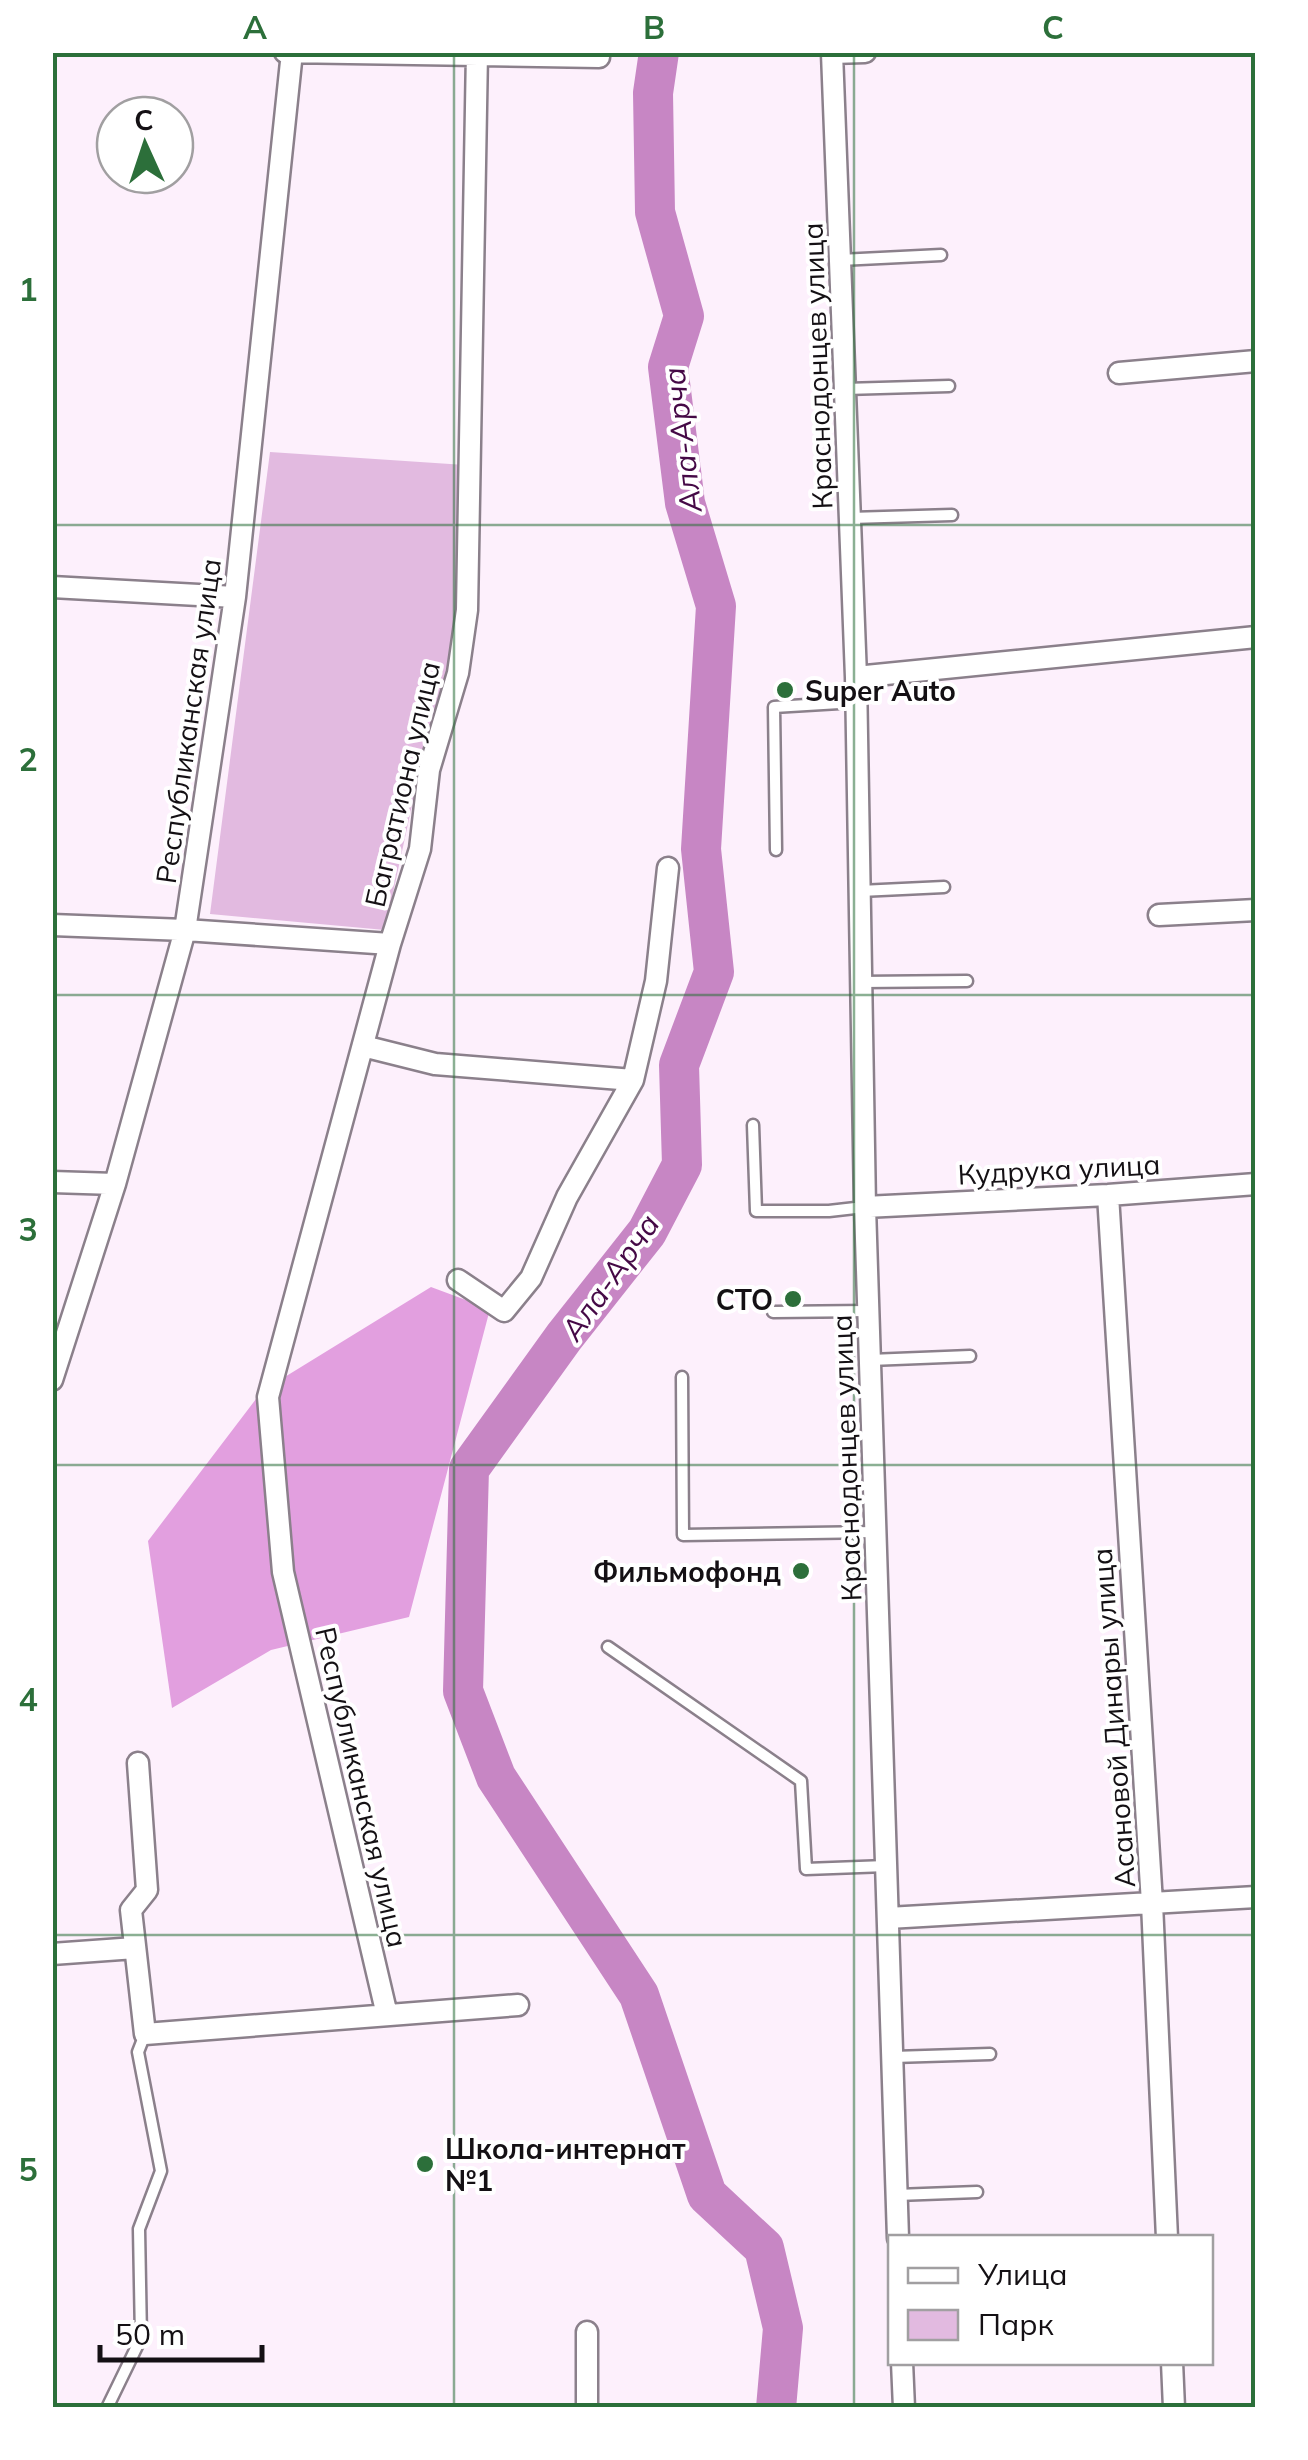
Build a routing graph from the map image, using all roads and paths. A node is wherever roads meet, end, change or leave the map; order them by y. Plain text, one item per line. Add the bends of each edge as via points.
1 (865, 52) edge
2 (290, 53) edge
3 (832, 53) edge
4 (477, 55) edge
5 (599, 57) dead end
6 (941, 256) dead end
7 (840, 260) junction
8 (1256, 361) edge
9 (1119, 372) dead end
10 (949, 386) dead end
11 (845, 389) junction
12 (952, 514) dead end
13 (850, 518) junction
14 (52, 586) edge
15 (236, 597) junction
16 (1256, 637) edge
17 (856, 678) junction
18 (856, 702) junction
19 (776, 850) dead end
20 (668, 868) dead end
21 (944, 887) dead end
22 (860, 891) junction
23 (1256, 910) edge
24 (1159, 915) dead end
25 (52, 925) edge
26 (185, 930) junction
27 (390, 944) junction
28 (967, 981) dead end
29 (862, 982) junction
30 (362, 1046) junction
31 (633, 1080) junction
32 (754, 1125) dead end
33 (52, 1182) edge
34 (115, 1184) junction
35 (1256, 1184) edge
36 (1108, 1195) junction
37 (865, 1206) junction
38 (458, 1280) dead end
39 (869, 1311) junction
40 (772, 1312) dead end
41 (970, 1356) dead end
42 (870, 1360) junction
43 (682, 1377) dead end
44 (52, 1380) edge
45 (876, 1532) junction
46 (283, 1572) joint
47 (608, 1647) dead end
48 (138, 1762) dead end
49 (887, 1866) junction
50 (1256, 1897) edge
51 (1152, 1903) junction
52 (888, 1918) junction
53 (135, 1948) junction
54 (52, 1954) edge
55 (518, 2004) dead end
56 (387, 2015) junction
57 (145, 2034) junction
58 (990, 2054) dead end
59 (893, 2057) junction
60 (977, 2192) dead end
61 (897, 2194) junction
62 (898, 2235) edge
63 (1167, 2235) edge
64 (588, 2332) dead end
65 (902, 2365) edge
66 (1172, 2365) edge
67 (107, 2408) edge
68 (587, 2408) edge
69 (904, 2408) edge
70 (1174, 2408) edge

1 - 3 street
2 - 4 street
2 - 15 street, Республиканская улица
3 - 7 street, Краснодонцев улица
4 - 5 street
4 - 27 street, Багратиона улица via 467,610 458,673 429,770 420,850
6 - 7 lane
7 - 11 street, Краснодонцев улица
8 - 9 street
10 - 11 lane
11 - 13 street, Краснодонцев улица
12 - 13 lane
13 - 17 street, Краснодонцев улица
14 - 15 street
15 - 26 street, Республиканская улица
16 - 17 street
17 - 18 street, Краснодонцев улица
18 - 19 lane via 774,706
18 - 22 street, Краснодонцев улица
20 - 31 street via 656,981
21 - 22 lane
22 - 29 street, Краснодонцев улица
23 - 24 street
25 - 26 street
26 - 27 street
26 - 34 street, Республиканская улица
27 - 30 street, Багратиона улица
28 - 29 lane
29 - 37 street, Краснодонцев улица
30 - 31 street via 435,1064
30 - 46 street, Багратиона улица via 268,1398
31 - 38 street via 567,1197 531,1278 504,1311
32 - 37 lane via 756,1211
33 - 34 street
34 - 44 street, Республиканская улица
35 - 36 street, Кудрука улица
36 - 37 street, Кудрука улица
36 - 51 street, Асановой Динары улица
37 - 39 street, Краснодонцев улица
39 - 40 lane
39 - 42 street, Краснодонцев улица
41 - 42 lane
42 - 45 street, Краснодонцев улица
43 - 45 lane via 683,1535
45 - 49 street, Краснодонцев улица
46 - 56 street, Республиканская улица
47 - 49 lane via 801,1781 806,1869
48 - 53 street via 147,1890 131,1910
49 - 52 street, Краснодонцев улица
50 - 51 street
51 - 52 street
51 - 63 street, Асановой Динары улица
52 - 59 street, Краснодонцев улица
53 - 54 street
53 - 57 street
55 - 56 street
56 - 57 street
57 - 67 lane via 138,2052 161,2171 139,2228 141,2338
58 - 59 lane
59 - 61 street, Краснодонцев улица
60 - 61 lane
61 - 62 street, Краснодонцев улица
64 - 68 street
65 - 69 street
66 - 70 street

